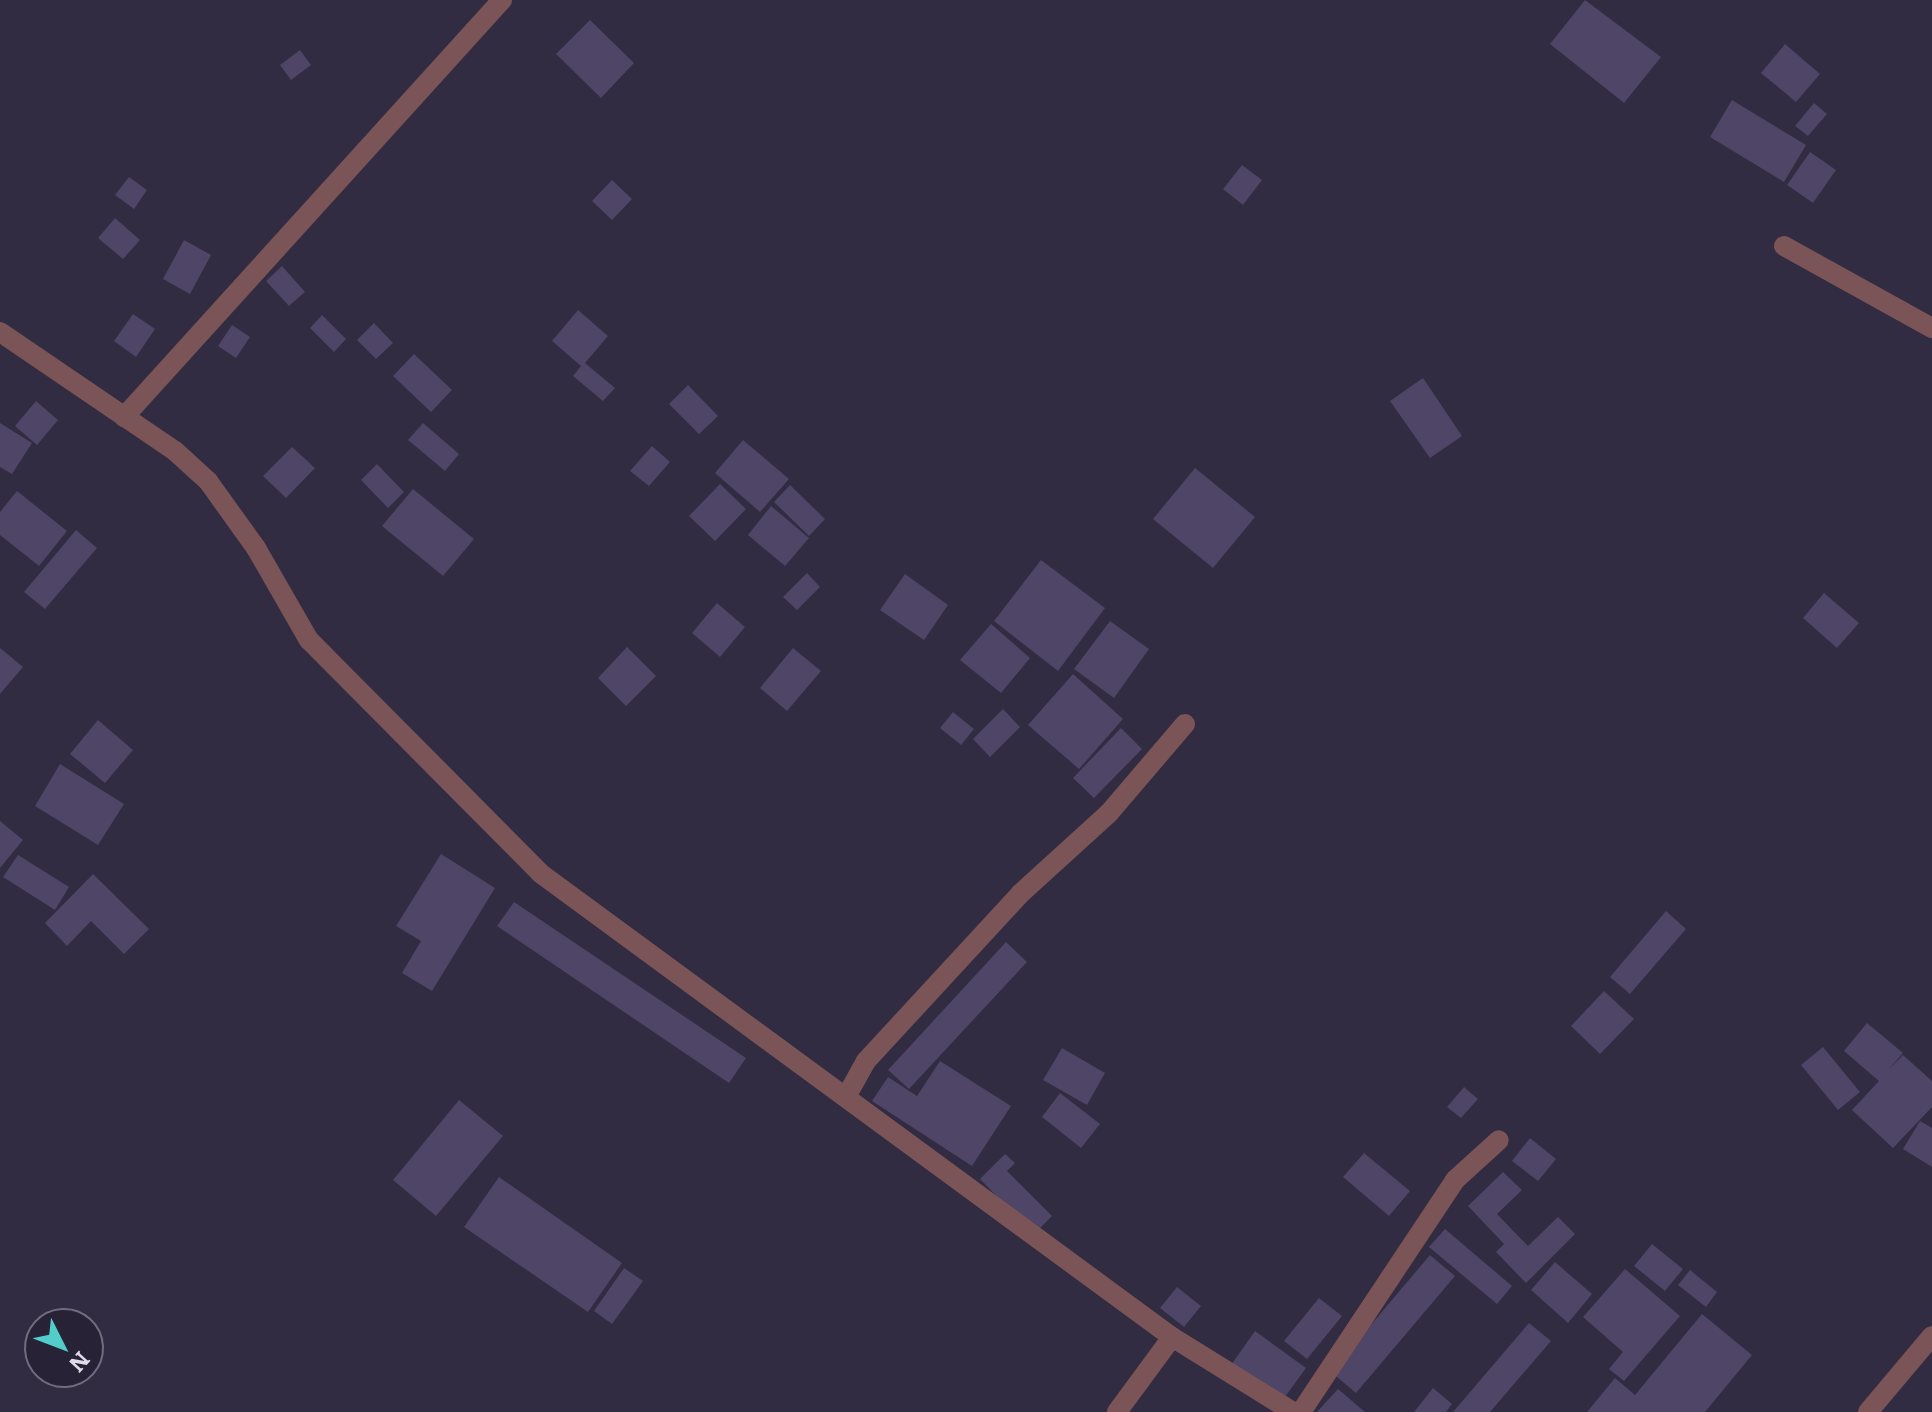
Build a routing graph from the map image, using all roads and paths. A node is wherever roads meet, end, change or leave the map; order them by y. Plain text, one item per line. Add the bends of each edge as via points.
1 (502, 0) edge
2 (1784, 246) dead end
3 (1932, 328) edge
4 (0, 332) edge
5 (124, 417) junction
6 (1185, 724) dead end
7 (846, 1097) junction
8 (1499, 1140) dead end
9 (1932, 1336) edge
10 (1172, 1337) junction
11 (1117, 1412) edge
12 (1293, 1412) edge
13 (1301, 1412) edge
14 (1868, 1412) edge

1 - 5 street
2 - 3 street
4 - 5 street
5 - 7 street via 208,481 256,548 309,640 540,873
6 - 7 street via 1109,813 1020,894 866,1061
7 - 10 street
8 - 13 street via 1455,1180
9 - 14 street
10 - 11 street
10 - 12 street

